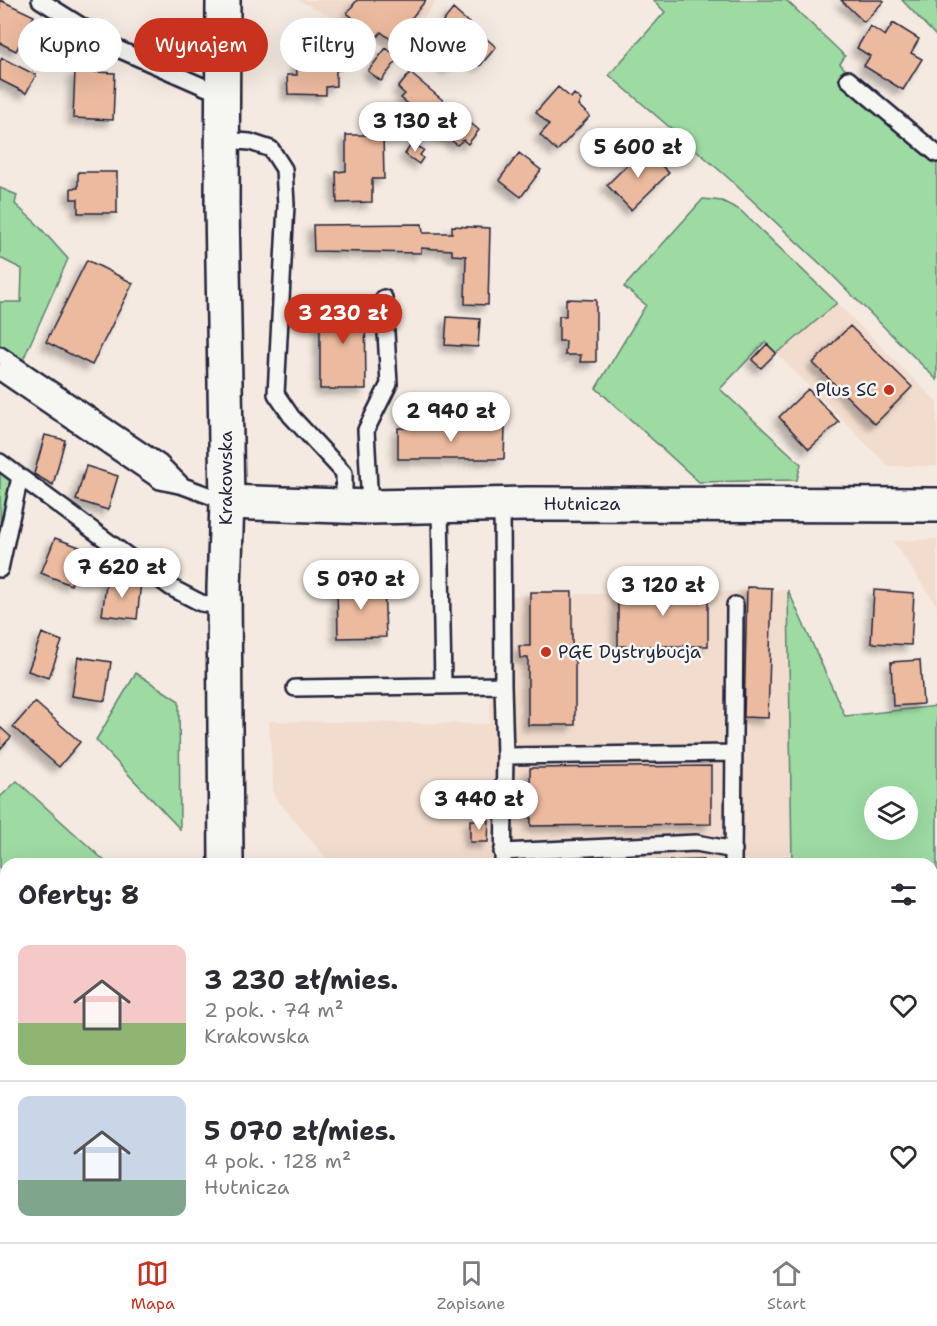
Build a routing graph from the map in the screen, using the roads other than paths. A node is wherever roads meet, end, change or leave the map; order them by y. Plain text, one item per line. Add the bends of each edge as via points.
1 (40, 0) edge
2 (224, 0) edge
3 (848, 79) dead end
4 (224, 92) junction
5 (224, 140) junction
6 (937, 154) edge
7 (384, 298) dead end
8 (0, 355) edge
9 (0, 372) edge
10 (0, 462) edge
11 (20, 477) junction
12 (183, 486) junction
13 (227, 502) junction
14 (501, 505) junction
15 (937, 505) edge
16 (357, 507) junction
17 (440, 507) junction
18 (0, 569) edge
19 (735, 605) dead end
20 (225, 607) junction
21 (503, 685) junction
22 (443, 686) junction
23 (295, 688) dead end
24 (733, 753) junction
25 (505, 756) junction
26 (733, 857) edge
27 (225, 858) edge
28 (503, 858) edge

1 - 4 lane via 118,49
2 - 4 main road, Krakowska
3 - 6 lane
4 - 5 main road, Krakowska
5 - 13 main road, Krakowska
5 - 16 lane via 271,149 284,169 286,205 276,394 344,473
7 - 16 lane via 389,384 366,430
8 - 12 lane via 160,464
9 - 12 lane via 160,481
10 - 11 lane
11 - 18 lane
11 - 20 lane via 170,587 201,603
12 - 13 lane
13 - 16 main road, Hutnicza
13 - 20 main road, Krakowska
14 - 15 main road, Hutnicza
14 - 17 main road, Hutnicza
14 - 21 lane
16 - 17 main road, Hutnicza
17 - 22 lane
19 - 24 lane
20 - 27 main road, Krakowska
21 - 22 lane
21 - 25 lane
22 - 23 lane
24 - 25 lane
24 - 26 lane
25 - 28 lane
26 - 28 lane via 696,843

